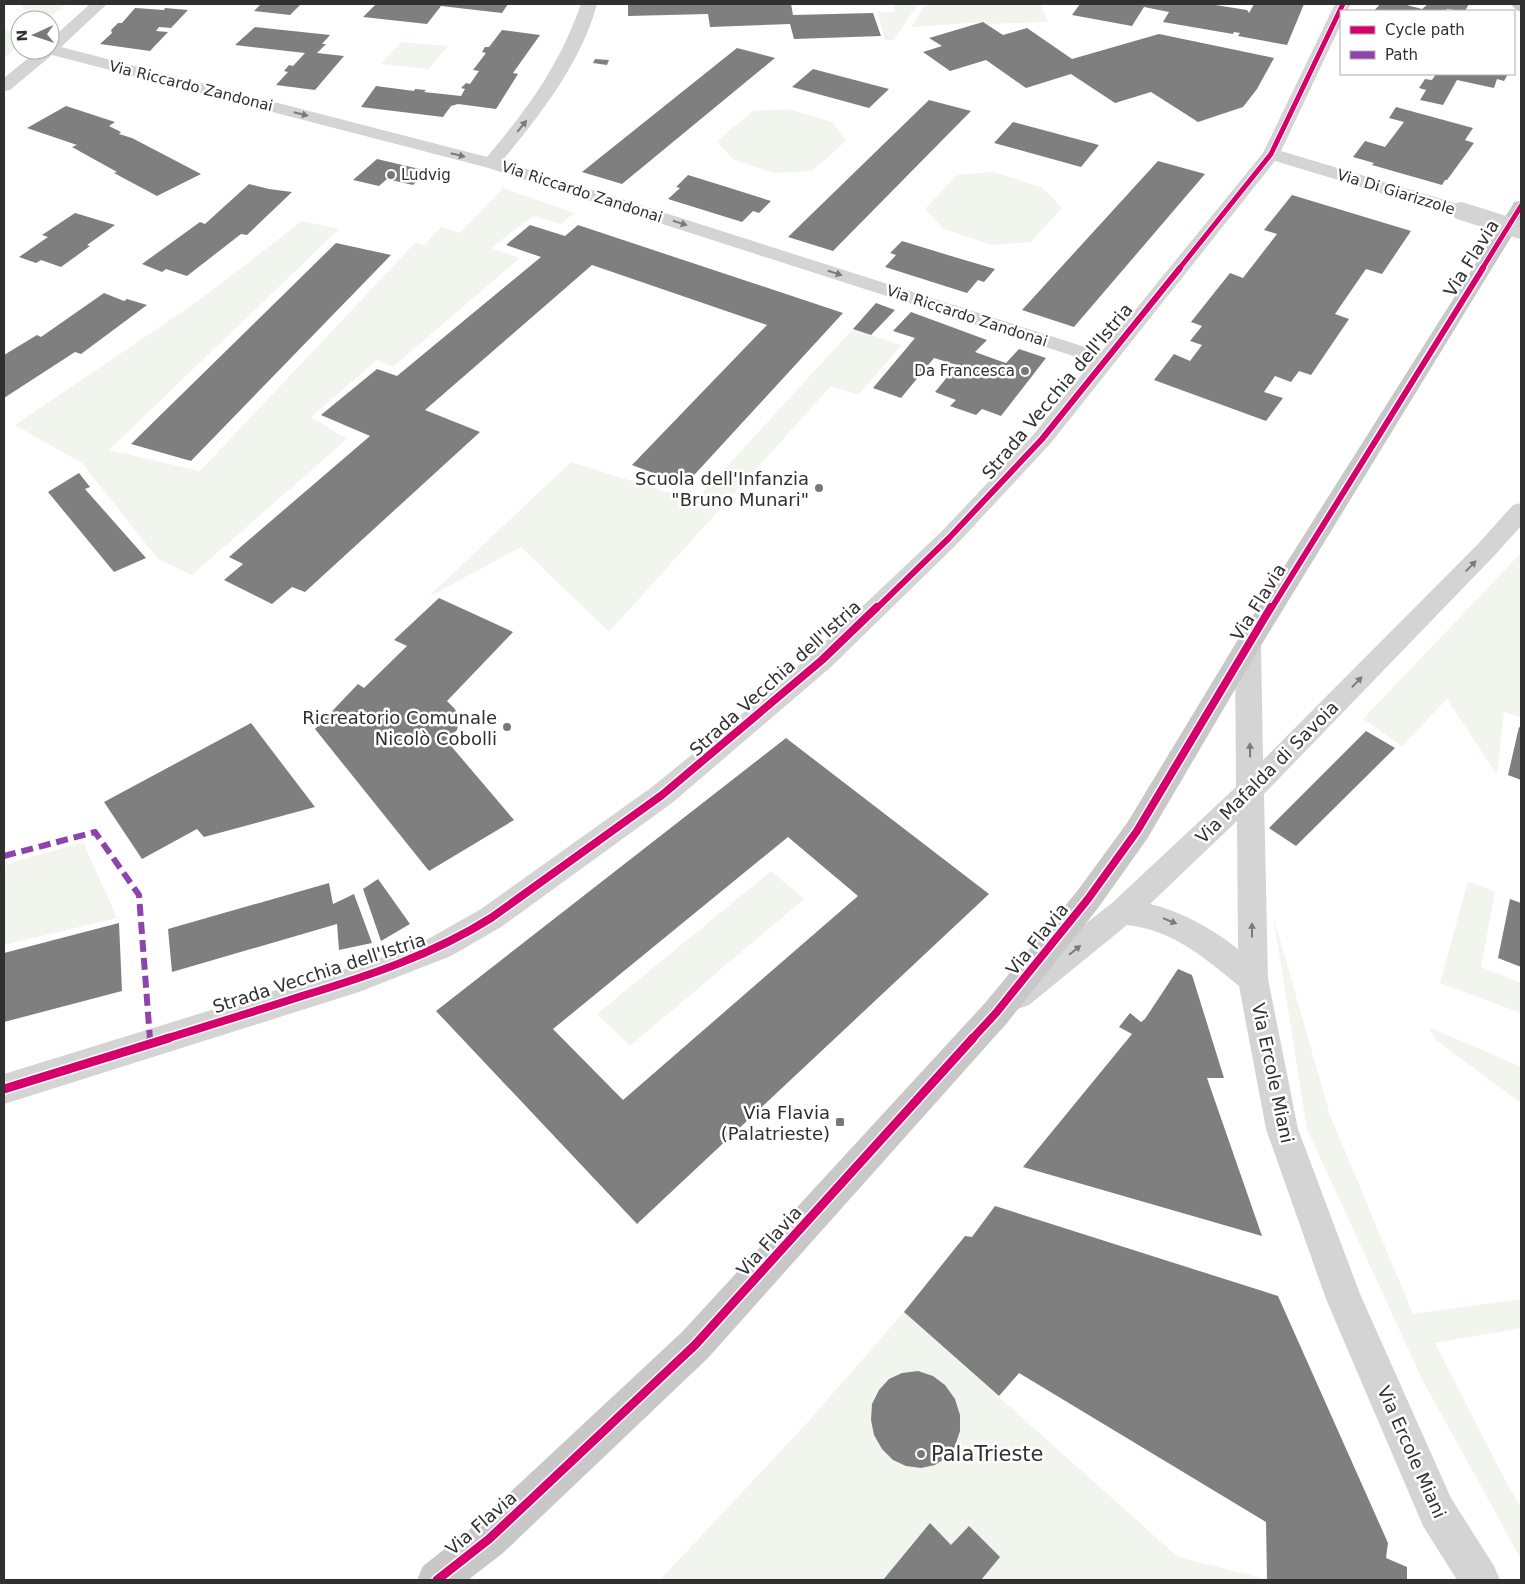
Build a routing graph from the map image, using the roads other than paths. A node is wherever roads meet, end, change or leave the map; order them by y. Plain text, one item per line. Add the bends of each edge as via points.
1 (99, 4) edge
2 (589, 4) edge
3 (1519, 4) edge
4 (1521, 8) edge
5 (1340, 10) edge
6 (60, 39) edge
7 (60, 52) edge
8 (36, 60) edge
9 (4, 86) edge
10 (1271, 154) junction
11 (491, 163) junction
12 (1521, 206) edge
13 (1521, 230) edge
14 (1106, 360) junction
15 (1521, 511) edge
16 (1248, 645) junction
17 (1250, 791) junction
18 (1122, 912) junction
19 (1253, 979) junction
20 (996, 1014) junction
21 (4, 1089) edge
22 (437, 1580) edge
23 (1480, 1580) edge

1 - 6 street
11 -> 2 street via 526,122 553,83 582,28
3 - 4 main road
5 - 10 street, Strada Vecchia dell'Istria
7 -> 11 street, Via Riccardo Zandonai
8 - 9 street
10 - 13 street, Via Di Giarizzole, bridge
10 - 14 street, Strada Vecchia dell'Istria
11 -> 14 street, Via Riccardo Zandonai
12 - 16 main road, Via Flavia
14 - 21 street, Strada Vecchia dell'Istria via 1042,439 949,538 822,660 662,796 466,935 413,960 372,974
17 -> 15 street, Via Mafalda di Savoia
17 -> 16 street, Via Ercole Miani
16 - 20 main road, Via Flavia via 1138,831 1088,900
17 - 18 street, Via Mafalda di Savoia
19 -> 17 street, Via Ercole Miani
18 -> 19 street via 1159,917 1180,925
20 -> 18 street, Via Mafalda di Savoia
19 - 23 street, Via Ercole Miani via 1282,1129 1344,1299 1437,1512
20 - 22 main road, Via Flavia via 695,1345 488,1539

